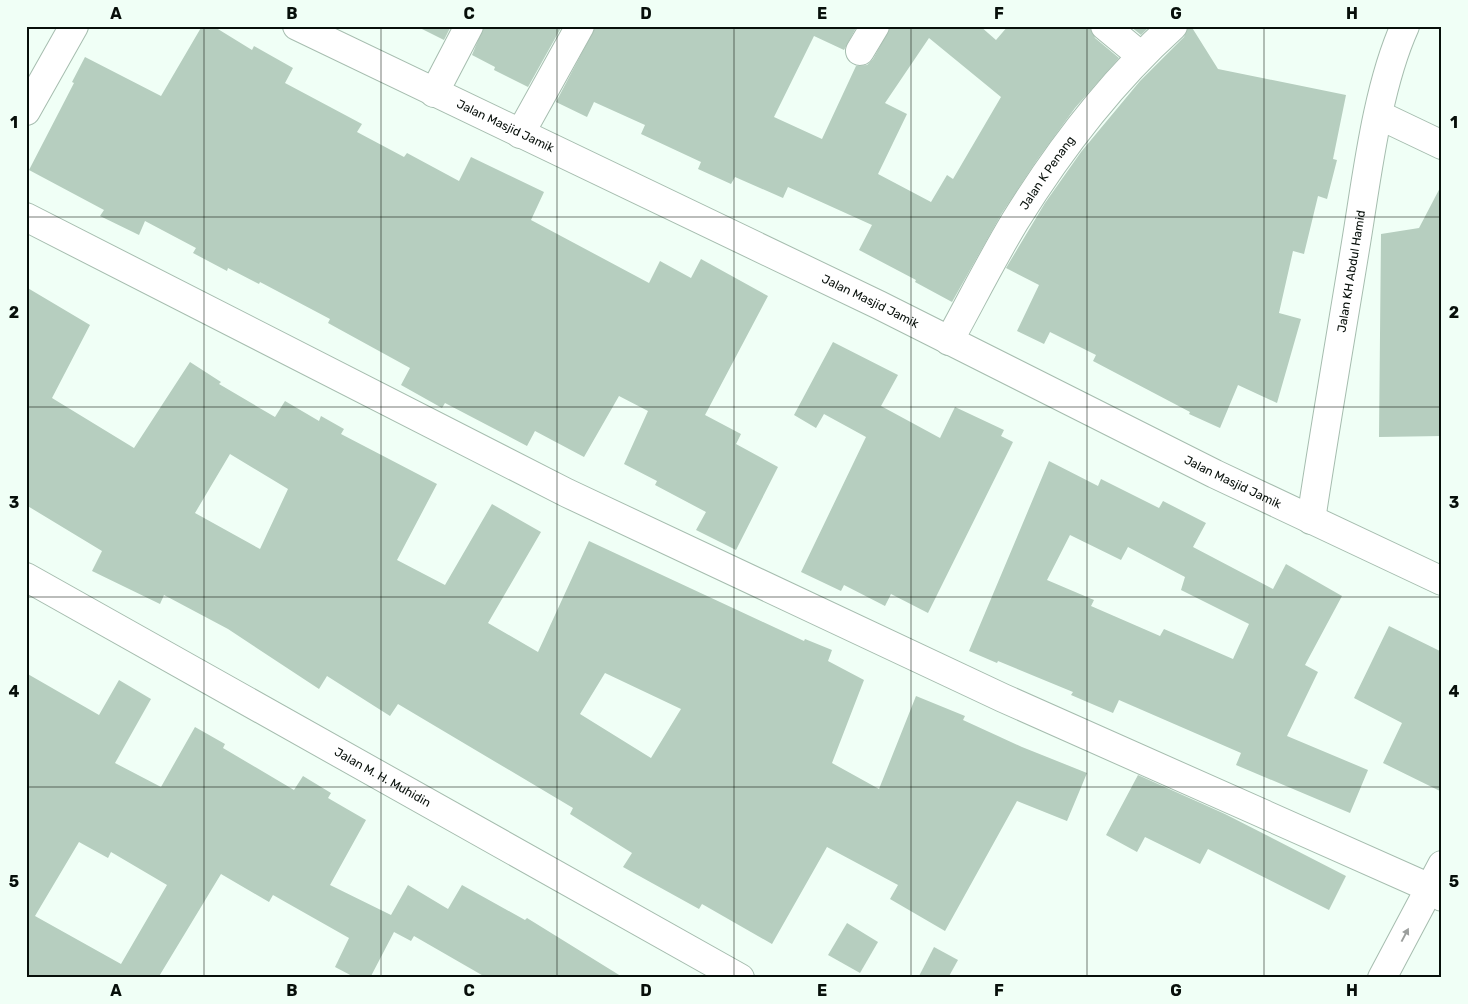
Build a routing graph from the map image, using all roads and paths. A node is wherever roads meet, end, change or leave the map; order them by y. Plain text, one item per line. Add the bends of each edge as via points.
1 (74, 26) edge
2 (298, 26) edge
3 (468, 26) edge
4 (580, 26) edge
5 (875, 26) edge
6 (1104, 26) edge
7 (1173, 26) edge
8 (1405, 26) edge
9 (860, 51) dead end
10 (1140, 55) junction
11 (434, 93) junction
12 (26, 111) edge
13 (1379, 115) junction
14 (520, 134) junction
15 (1442, 145) edge
16 (26, 217) edge
17 (949, 341) junction
18 (1311, 520) junction
19 (26, 577) edge
20 (1442, 581) edge
21 (1438, 883) edge
22 (740, 978) edge
23 (1382, 978) edge

1 - 12 main road
2 - 11 main road, Jalan Masjid Jamik
3 - 11 main road
4 - 14 main road
5 - 9 main road
6 - 10 main road
7 - 10 main road, Jalan K Penang
8 - 13 main road, Jalan KH Abdul Hamid via 1390,67
10 - 17 main road, Jalan K Penang via 1083,122 1021,212
11 - 14 main road, Jalan Masjid Jamik
13 - 15 main road
13 - 18 main road, Jalan KH Abdul Hamid
14 - 17 main road, Jalan Masjid Jamik
16 - 21 main road via 567,493 1002,698
17 - 18 main road, Jalan Masjid Jamik
18 - 20 main road, Jalan Masjid Jamik
19 - 22 main road, Jalan M. H. Muhidin
23 -> 21 main road

